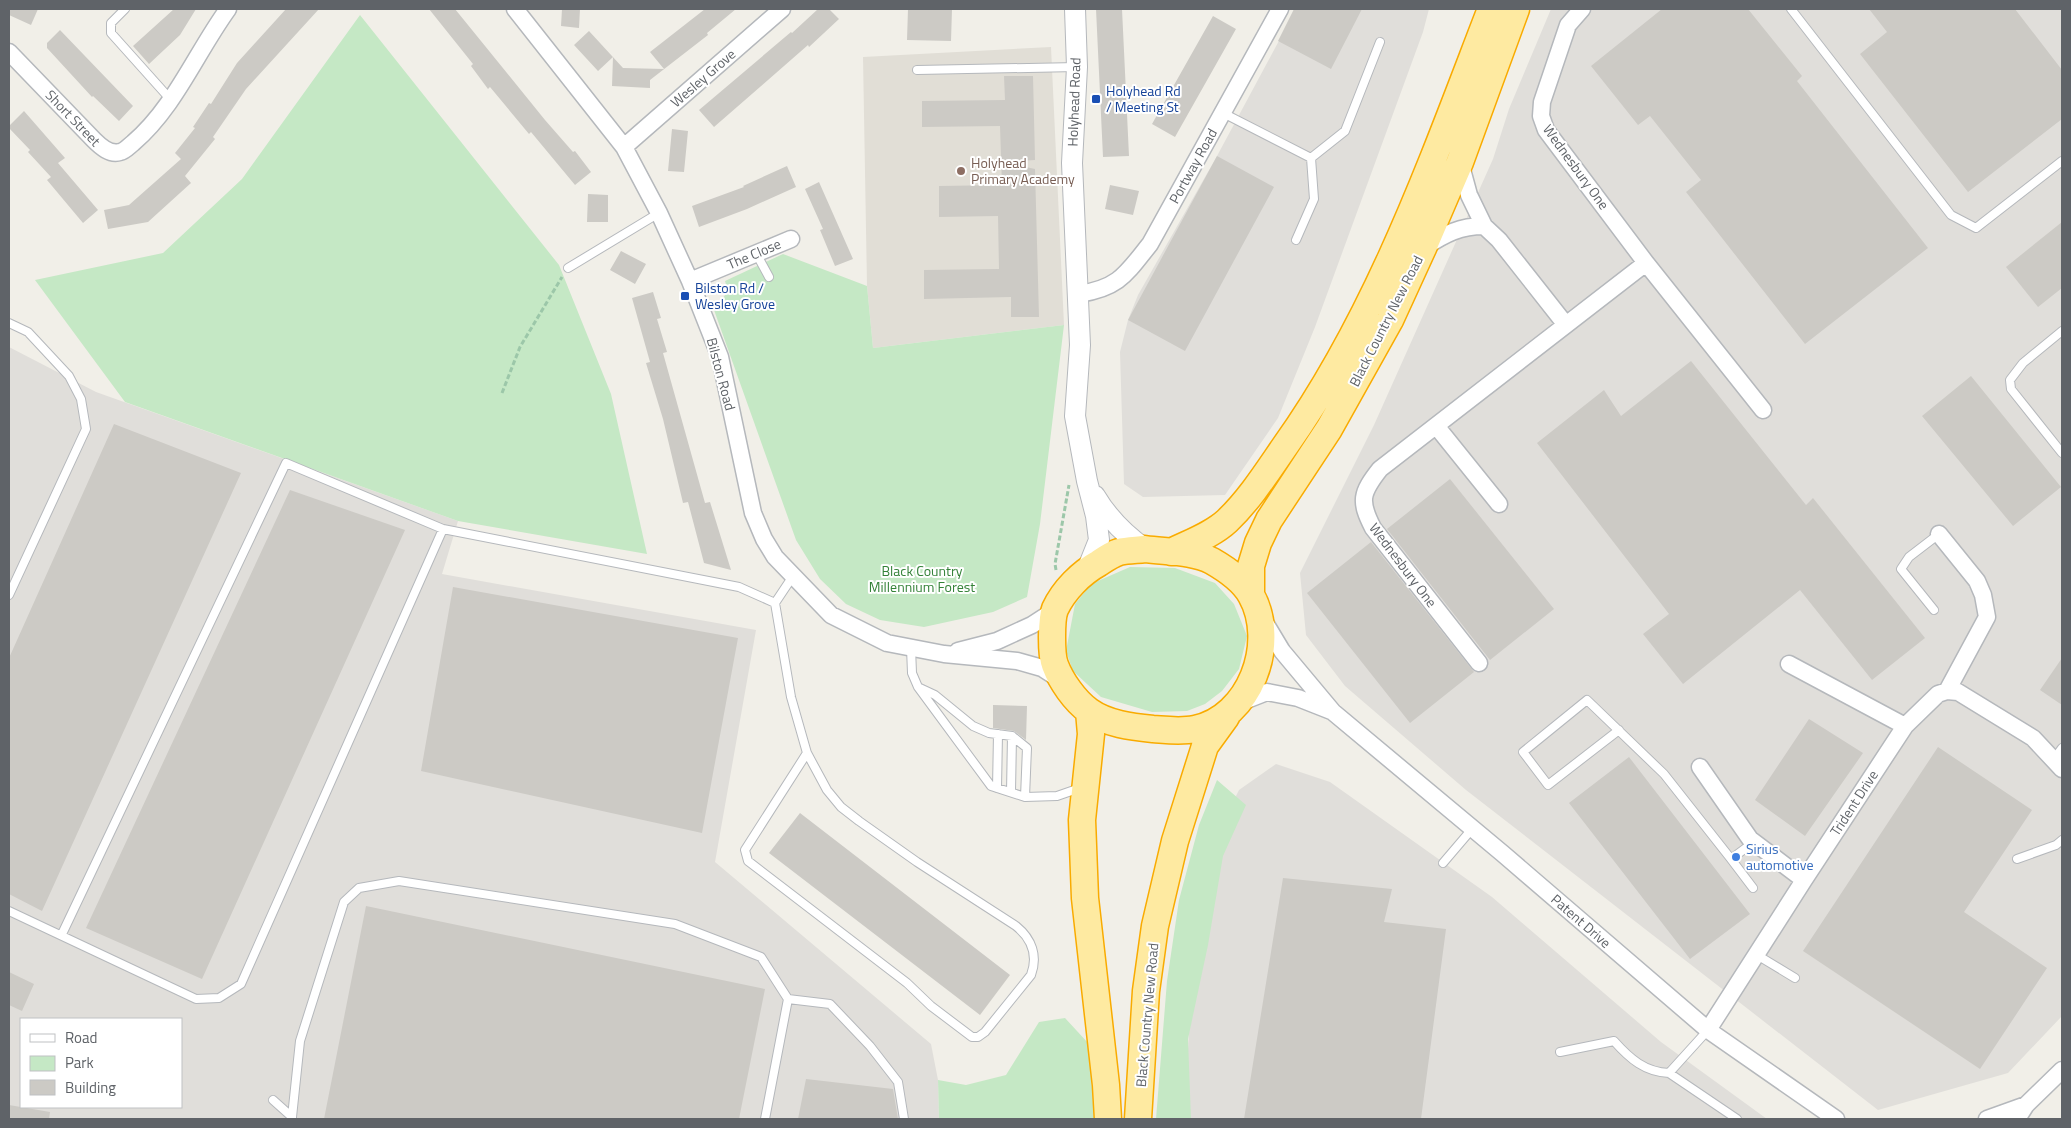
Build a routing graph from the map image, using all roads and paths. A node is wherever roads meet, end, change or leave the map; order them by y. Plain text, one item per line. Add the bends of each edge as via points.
1 (125, 9) edge
2 (228, 9) edge
3 (516, 9) edge
4 (782, 9) edge
5 (1075, 9) edge
6 (1280, 9) edge
7 (1491, 9) edge
8 (1516, 9) edge
9 (1582, 9) edge
10 (1791, 9) edge
11 (1380, 42) dead end
12 (9, 52) edge
13 (1076, 67) junction
14 (917, 70) dead end
15 (171, 100) junction
16 (1223, 113) junction
17 (624, 147) junction
18 (1311, 158) junction
19 (2062, 161) edge
20 (1460, 162) junction
21 (659, 213) junction
22 (1484, 226) junction
23 (791, 239) dead end
24 (1296, 240) dead end
25 (1423, 248) junction
26 (756, 253) junction
27 (1646, 263) junction
28 (568, 268) joint
29 (769, 277) dead end
30 (690, 281) junction
31 (1079, 294) junction
32 (9, 323) edge
33 (1566, 325) junction
34 (2062, 331) edge
35 (502, 393) dead end
36 (1763, 410) dead end
37 (1437, 427) junction
38 (2062, 453) edge
39 (1080, 473) junction
40 (1499, 504) dead end
41 (443, 529) junction
42 (1939, 534) joint
43 (1145, 549) junction
44 (1171, 552) junction
45 (1087, 570) junction
46 (793, 576) junction
47 (9, 595) edge
48 (775, 603) junction
49 (1255, 604) junction
50 (1058, 605) junction
51 (1934, 610) dead end
52 (911, 648) junction
53 (944, 654) junction
54 (1479, 663) dead end
55 (1789, 664) dead end
56 (1066, 683) junction
57 (918, 687) junction
58 (1947, 691) junction
59 (1233, 709) junction
60 (1089, 711) junction
61 (1333, 712) junction
62 (1905, 726) junction
63 (1619, 730) junction
64 (998, 734) junction
65 (1012, 736) junction
66 (807, 753) junction
67 (2059, 759) edge
68 (1700, 767) dead end
69 (1087, 786) junction
70 (997, 788) junction
71 (1011, 792) junction
72 (1025, 797) junction
73 (1472, 829) junction
74 (2062, 840) edge
75 (1754, 842) junction
76 (1731, 859) junction
77 (2017, 859) dead end
78 (1444, 863) dead end
79 (1804, 880) junction
80 (1753, 888) dead end
81 (9, 911) edge
82 (62, 934) junction
83 (1757, 955) junction
84 (1795, 978) dead end
85 (788, 999) junction
86 (1708, 1030) junction
87 (1560, 1052) dead end
88 (2062, 1070) edge
89 (1669, 1073) junction
90 (273, 1100) dead end
91 (2026, 1105) junction
92 (292, 1118) edge
93 (765, 1119) edge
94 (904, 1119) edge
95 (1108, 1119) edge
96 (1138, 1119) edge
97 (1737, 1119) edge
98 (1836, 1119) edge
99 (1987, 1119) edge
100 (2017, 1119) edge

1 - 15 lane via 111,22 111,33
2 - 15 street, Short Street
3 - 17 street, Bilston Road
4 - 17 street, Wesley Grove
5 - 13 street, Holyhead Road
6 - 16 street, Portway Road
7 - 44 highway, Black Country New Road via 1395,248 1360,321 1307,416 1252,493 1226,522
8 - 20 highway, Black Country New Road
9 - 27 street, Wednesbury One via 1568,25 1542,102 1541,116 1546,130
10 - 19 lane via 1951,215 1976,228
11 - 18 lane via 1345,131
12 - 15 street, Short Street via 94,140 113,153 122,152 138,138
13 - 14 lane
13 - 31 street, Holyhead Road via 1072,163
16 - 18 lane
16 - 31 street, Portway Road via 1150,244 1128,272 1100,291
17 - 21 street, Bilston Road
18 - 24 lane via 1314,199
20 - 22 street via 1469,195
20 - 25 highway, Black Country New Road
21 - 28 lane
21 - 30 street, Bilston Road
22 - 25 street via 1453,230
22 - 33 street via 1499,240
23 - 26 street, The Close
25 - 49 highway, Black Country New Road via 1390,320 1258,544 1251,566
26 - 29 lane
26 - 30 street, The Close
27 - 33 street, Wednesbury One
27 - 36 street, Wednesbury One
28 - 35 path via 520,347
30 - 46 street, Bilston Road via 720,357 753,513 775,557
31 - 39 street, Holyhead Road via 1080,345 1089,415
32 - 47 lane via 28,332 69,376 81,399 86,429
33 - 37 street, Wednesbury One
34 - 38 lane via 2023,363 2010,380 2012,389
37 - 40 street
37 - 54 street, Wednesbury One via 1380,469 1367,486 1363,499 1365,514
39 - 43 street via 1123,533
39 - 45 street, Holyhead Road via 1096,516 1099,540
39 - 50 path via 1055,564
41 - 48 lane via 739,587
41 - 82 lane via 286,463
41 - 82 lane via 241,984 220,998 196,999
42 - 51 lane via 1909,558 1901,569
42 - 58 street, Trident Drive via 1977,581 1987,617
43 - 44 highway
43 - 45 highway via 1118,552
44 - 49 highway via 1210,560 1241,582
45 - 50 highway
46 - 48 lane
46 - 52 street, Bilston Road via 831,615 887,643
48 - 66 lane via 791,697
49 - 59 highway, Black Country New Road via 1262,637 1259,658 1252,682
49 - 61 street, Patent Drive via 1282,651
50 - 53 street, Bilston Road via 1032,625 997,642
50 - 56 highway via 1052,626 1054,664
52 - 53 street, Bilston Road
52 - 57 lane via 912,673
53 - 56 street, Bilston Road via 1032,664
55 - 62 street
56 - 60 highway
57 - 64 lane via 935,695 974,726
57 - 70 lane via 980,773
58 - 62 street, Trident Drive via 1938,694
58 - 67 street via 1958,692 2033,738
59 - 60 highway via 1196,729 1179,731 1116,724
59 - 61 street, Patent Drive via 1267,692 1298,698
59 - 96 highway, Black Country New Road via 1205,746 1175,841 1155,926 1146,991
60 - 69 highway via 1091,734
61 - 73 street, Patent Drive
62 - 79 street, Trident Drive
63 - 63 lane via 1587,700 1523,752 1548,785
63 - 76 lane via 1664,774
64 - 65 lane
64 - 70 lane
65 - 71 lane
65 - 72 lane via 1027,748
66 - 66 lane via 745,850 748,861 907,983 951,1023 972,1038 978,1037 993,1024 1031,975 1034,958 1030,940 1016,926 917,862 841,806 827,790
68 - 75 street
69 - 72 lane via 1057,796
69 - 95 highway via 1082,820 1085,898
70 - 71 lane
71 - 72 lane
73 - 78 lane
73 - 86 street, Patent Drive
74 - 77 lane
75 - 76 lane
75 - 79 street
76 - 80 lane
79 - 83 street, Trident Drive
81 - 82 lane
83 - 84 lane
83 - 86 street, Trident Drive
85 - 92 lane via 761,957 675,924 399,881 359,888 344,902 300,1041
85 - 93 lane
85 - 94 lane via 830,1004 870,1046 898,1082
86 - 89 lane
86 - 98 street, Patent Drive
87 - 89 lane via 1614,1041 1632,1060 1655,1072
88 - 91 street
89 - 97 lane
90 - 92 lane
91 - 99 street
91 - 100 street

